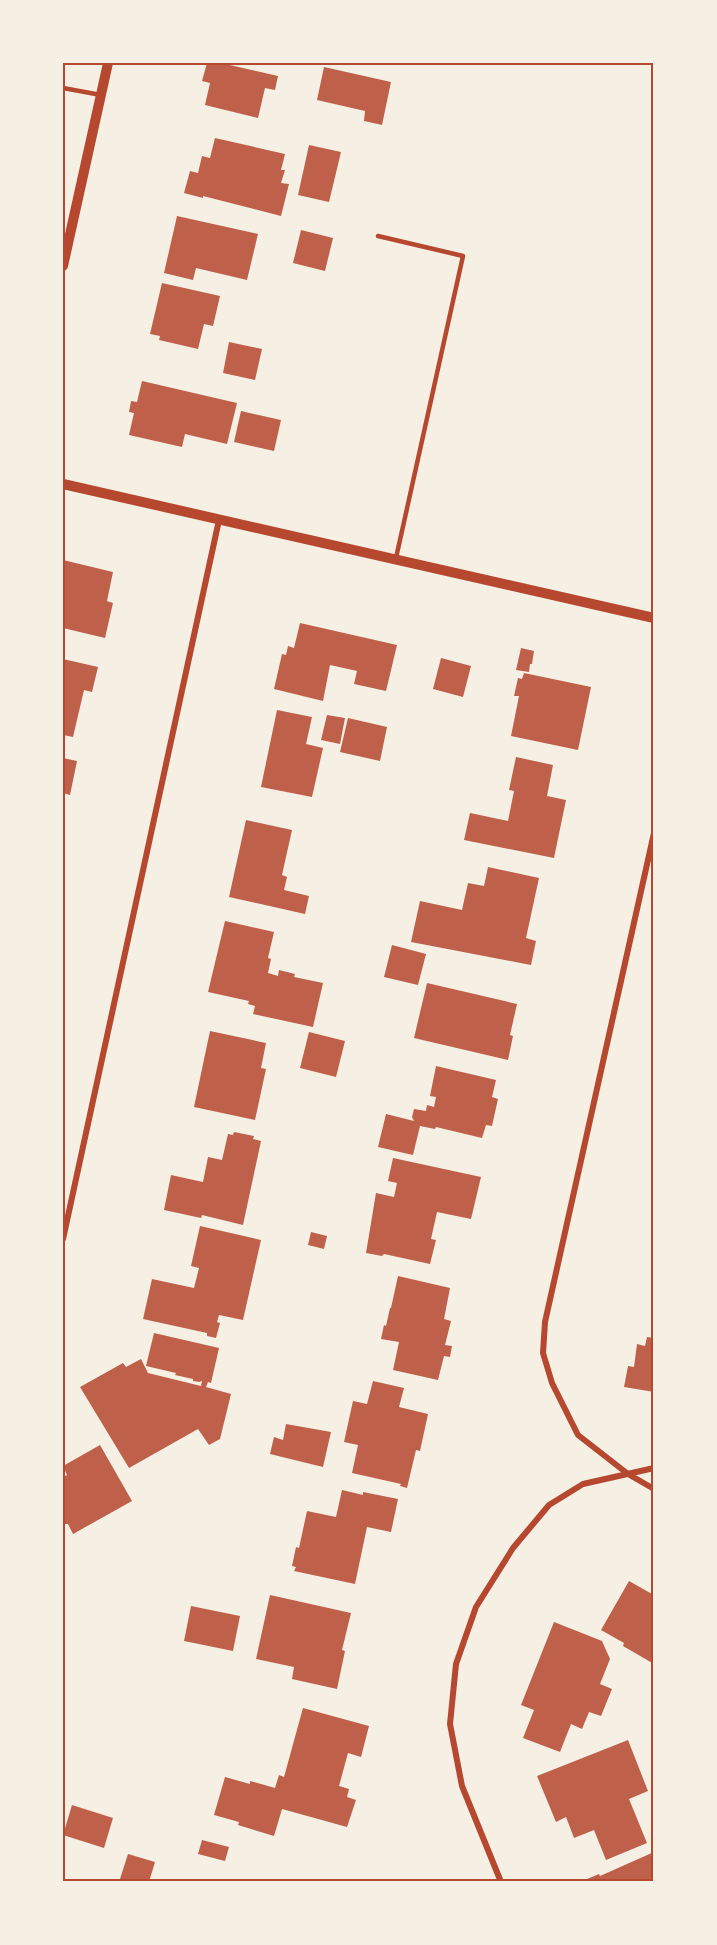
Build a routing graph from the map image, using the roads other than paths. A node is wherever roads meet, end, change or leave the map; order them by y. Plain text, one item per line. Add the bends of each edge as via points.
1 (108, 63) edge
2 (63, 88) edge
3 (101, 95) junction
4 (378, 237) dead end
5 (63, 266) edge
6 (63, 484) edge
7 (219, 520) junction
8 (395, 560) junction
9 (654, 618) edge
10 (654, 833) edge
11 (63, 1239) edge
12 (654, 1468) edge
13 (628, 1474) junction
14 (654, 1489) edge
15 (501, 1882) edge

1 - 3 street
2 - 3 lane
3 - 5 street
4 - 8 lane via 463,256
6 - 7 street
7 - 8 street
7 - 11 street
8 - 9 street
10 - 13 street via 545,1322 543,1353 552,1383 578,1435
12 - 13 street
13 - 14 street
13 - 15 street via 583,1484 549,1505 513,1548 476,1607 456,1664 450,1724 462,1786

